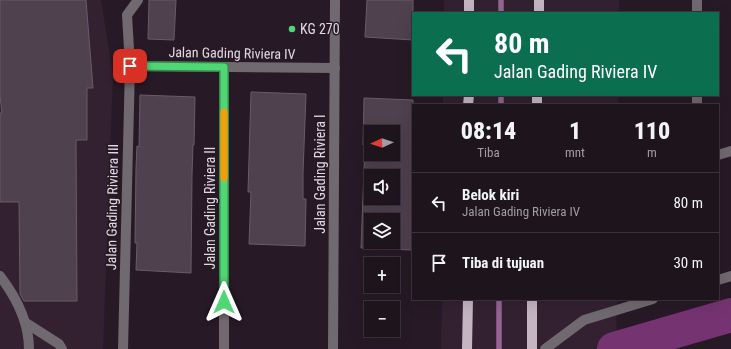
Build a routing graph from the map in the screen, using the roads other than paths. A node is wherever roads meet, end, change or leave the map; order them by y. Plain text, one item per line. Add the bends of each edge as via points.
1 (138, 0) edge
2 (335, 0) edge
3 (469, 0) edge
4 (539, 0) edge
5 (697, 0) edge
6 (469, 12) edge
7 (539, 12) edge
8 (697, 12) edge
9 (130, 66) junction
10 (224, 67) junction
11 (335, 68) junction
12 (731, 151) edge
13 (719, 155) edge
14 (0, 276) edge
15 (731, 276) edge
16 (719, 280) edge
17 (468, 300) edge
18 (532, 300) edge
19 (650, 300) edge
20 (26, 323) junction
21 (29, 349) edge
22 (62, 349) edge
23 (123, 349) edge
24 (224, 349) edge
25 (333, 349) edge
26 (467, 349) edge
27 (532, 349) edge
28 (545, 349) edge

1 - 9 street, Jalan Gading Riviera III via 127,15
2 - 11 street, Jalan Gading Riviera I
3 - 6 main road
4 - 7 main road
5 - 8 street
9 - 10 street, Jalan Gading Riviera IV
9 - 23 street, Jalan Gading Riviera III
10 - 11 street, Jalan Gading Riviera IV
10 - 24 street, Jalan Gading Riviera II
11 - 25 street, Jalan Gading Riviera I
12 - 13 street
14 - 20 street via 18,302
15 - 16 street
17 - 26 main road
18 - 27 main road
19 - 28 street via 584,320
20 - 21 street
20 - 22 street via 59,344

